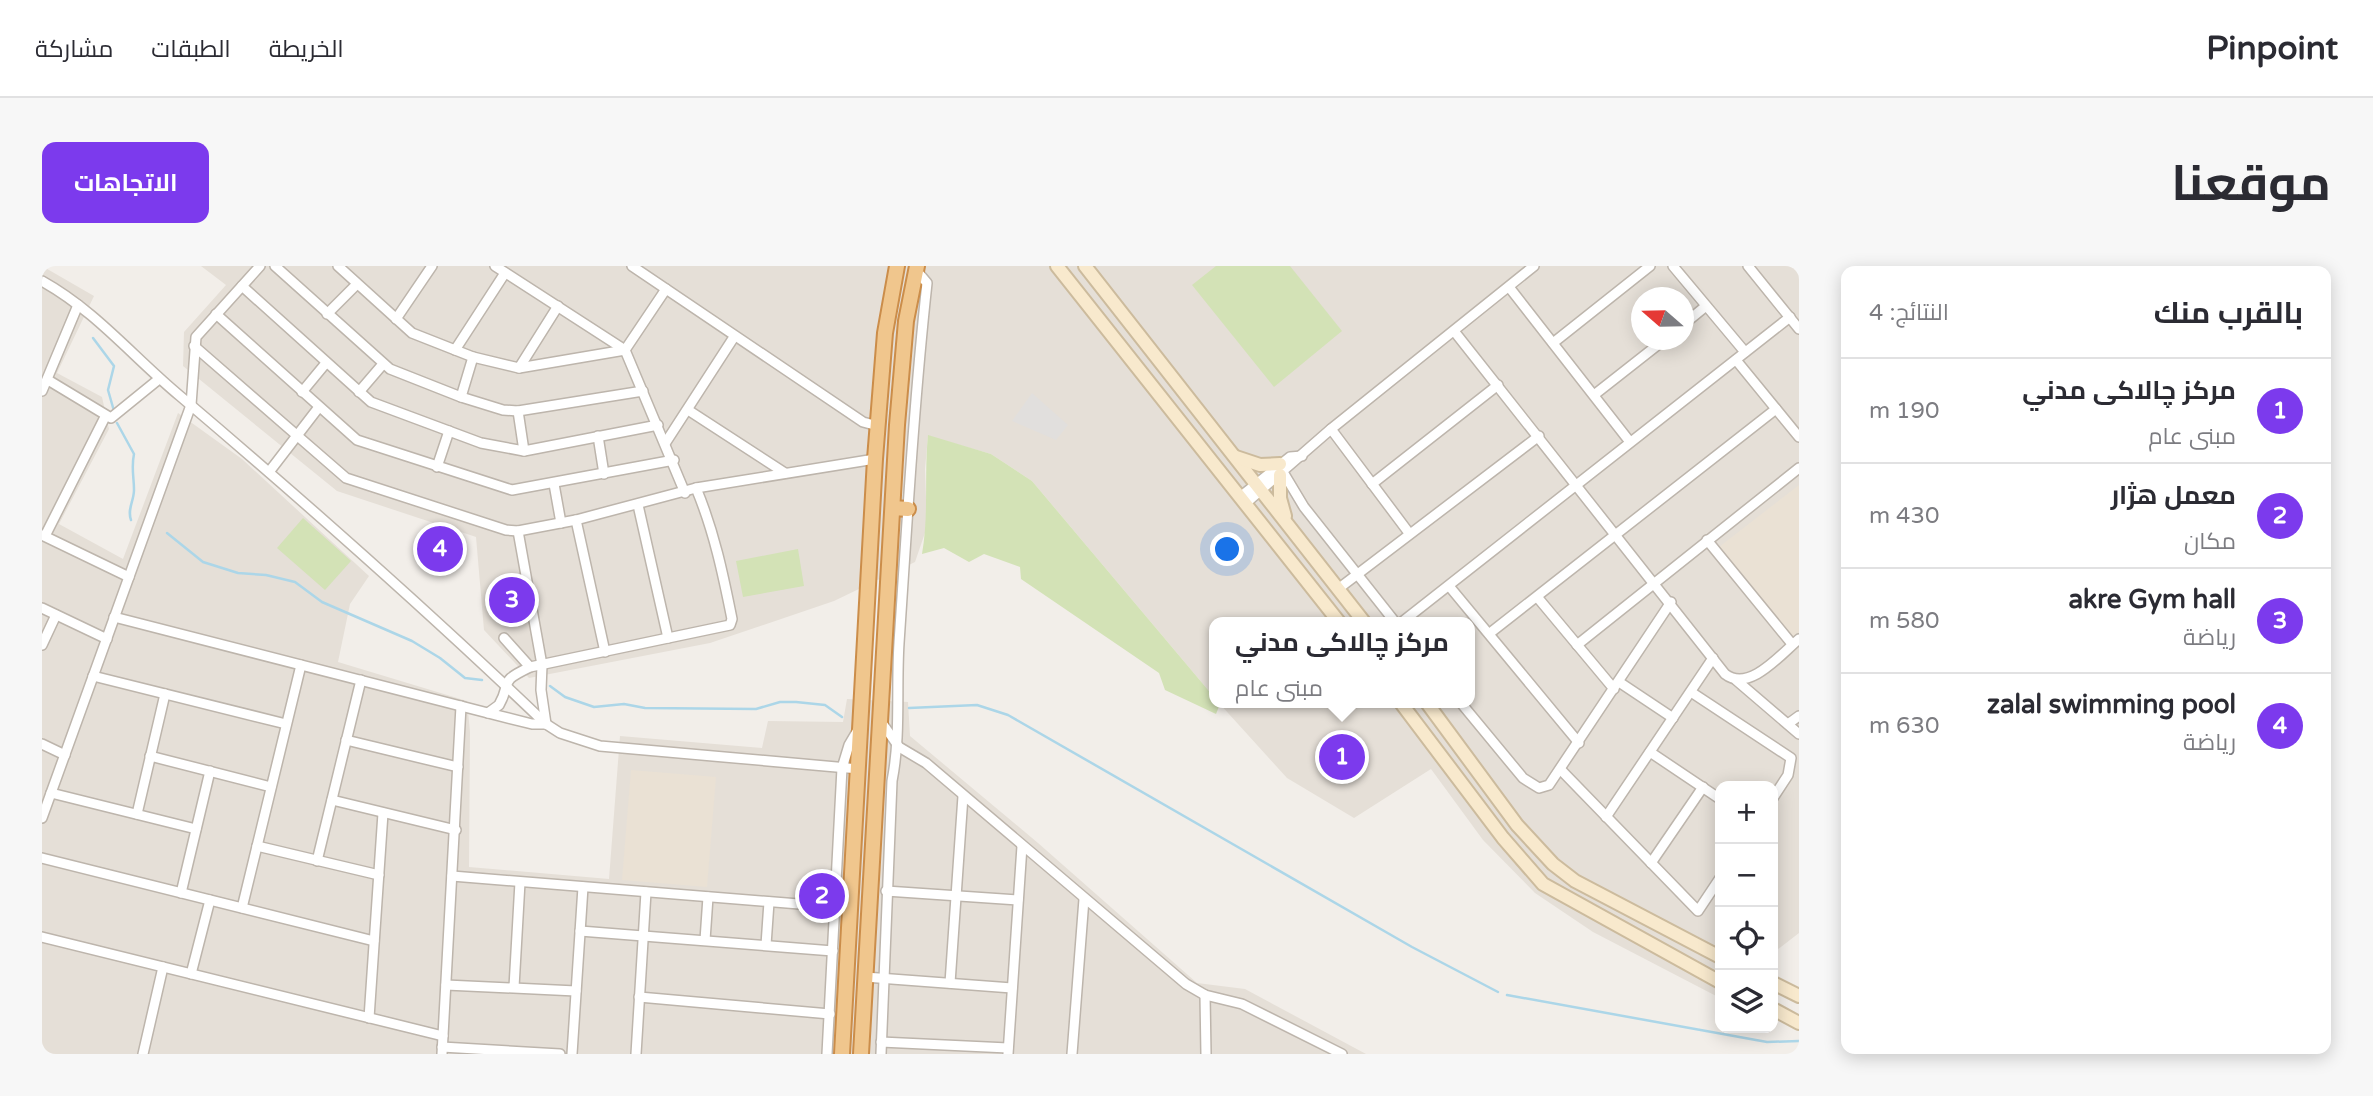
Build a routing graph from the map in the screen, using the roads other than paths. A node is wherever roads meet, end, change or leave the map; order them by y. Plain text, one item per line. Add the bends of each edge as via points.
1 (260, 266) edge
2 (275, 266) edge
3 (338, 266) edge
4 (432, 266) edge
5 (495, 266) edge
6 (632, 266) edge
7 (897, 266) edge
8 (1057, 266) edge
9 (1534, 266) edge
10 (1650, 266) edge
11 (1673, 266) edge
12 (1748, 266) edge
13 (917, 268) edge
14 (1089, 268) edge
15 (350, 270) edge
16 (505, 273) junction
17 (42, 281) edge
18 (356, 285) junction
19 (242, 286) junction
20 (1509, 287) junction
21 (666, 289) junction
22 (78, 305) junction
23 (558, 306) junction
24 (1706, 306) junction
25 (1118, 309) junction
26 (216, 314) junction
27 (327, 314) junction
28 (1694, 316) edge
29 (1790, 317) junction
30 (396, 319) junction
31 (1101, 322) junction
32 (1799, 329) edge
33 (1454, 331) junction
34 (734, 337) junction
35 (1553, 343) junction
36 (194, 346) junction
37 (455, 350) junction
38 (625, 350) junction
39 (1651, 350) edge
40 (1745, 352) junction
41 (473, 357) junction
42 (1736, 360) junction
43 (326, 363) junction
44 (383, 364) junction
45 (519, 368) junction
46 (159, 379) junction
47 (48, 380) junction
48 (1498, 385) junction
49 (42, 391) edge
50 (302, 391) junction
51 (643, 391) junction
52 (359, 392) junction
53 (1594, 395) junction
54 (461, 397) junction
55 (191, 405) junction
56 (319, 407) junction
57 (1776, 409) junction
58 (688, 410) junction
59 (518, 411) junction
60 (105, 417) junction
61 (658, 425) junction
62 (878, 426) junction
63 (1331, 429) junction
64 (449, 431) junction
65 (296, 433) junction
66 (598, 436) junction
67 (1539, 436) junction
68 (1799, 437) edge
69 (666, 442) junction
70 (1630, 442) junction
71 (524, 451) junction
72 (1235, 457) junction
73 (875, 459) junction
74 (674, 460) junction
75 (437, 467) junction
76 (1799, 468) edge
77 (1281, 471) junction
78 (269, 472) junction
79 (785, 472) junction
80 (604, 474) junction
81 (1577, 483) junction
82 (554, 484) junction
83 (1372, 484) junction
84 (1259, 487) junction
85 (696, 488) junction
86 (685, 493) junction
87 (1243, 500) junction
88 (638, 505) junction
89 (893, 508) junction
90 (908, 509) junction
91 (576, 520) junction
92 (561, 523) junction
93 (1289, 526) junction
94 (518, 531) junction
95 (1409, 533) junction
96 (1616, 533) junction
97 (43, 535) edge
98 (1707, 540) junction
99 (1356, 575) junction
100 (129, 577) junction
101 (1655, 582) junction
102 (1449, 586) junction
103 (1338, 589) junction
104 (1538, 598) junction
105 (1671, 602) junction
106 (42, 608) edge
107 (56, 615) junction
108 (114, 617) junction
109 (1335, 617) edge
110 (1360, 617) edge
111 (1391, 617) edge
112 (1409, 617) edge
113 (1490, 634) junction
114 (505, 638) dead end
115 (668, 638) junction
116 (107, 639) junction
117 (1796, 641) edge
118 (42, 645) edge
119 (1577, 645) junction
120 (605, 652) junction
121 (1713, 658) junction
122 (301, 665) junction
123 (542, 665) junction
124 (530, 667) junction
125 (93, 676) junction
126 (361, 680) junction
127 (1737, 680) junction
128 (503, 685) junction
129 (1616, 685) junction
130 (1691, 692) junction
131 (165, 694) junction
132 (461, 706) junction
133 (1405, 708) edge
134 (1431, 708) edge
135 (1465, 708) edge
136 (488, 713) junction
137 (1799, 716) edge
138 (1673, 718) junction
139 (882, 723) junction
140 (286, 724) junction
141 (546, 724) junction
142 (1788, 724) junction
143 (861, 725) junction
144 (1799, 734) edge
145 (346, 740) junction
146 (1579, 743) junction
147 (42, 744) edge
148 (899, 747) junction
149 (1650, 752) junction
150 (880, 754) junction
151 (65, 755) junction
152 (150, 757) junction
153 (458, 767) junction
154 (842, 768) junction
155 (859, 769) junction
156 (1561, 770) junction
157 (210, 771) junction
158 (271, 787) junction
159 (1703, 787) junction
160 (1778, 790) edge
161 (51, 793) junction
162 (1715, 795) edge
163 (963, 796) junction
164 (332, 800) junction
165 (383, 813) junction
166 (137, 814) junction
167 (42, 816) edge
168 (1606, 817) junction
169 (196, 829) junction
170 (456, 830) junction
171 (257, 846) junction
172 (1022, 846) junction
173 (42, 858) edge
174 (317, 862) junction
175 (1651, 863) junction
176 (379, 876) junction
177 (452, 876) junction
178 (520, 882) junction
179 (1715, 886) edge
180 (583, 887) junction
181 (886, 891) junction
182 (646, 892) junction
183 (181, 893) junction
184 (708, 897) junction
185 (956, 897) junction
186 (1084, 899) junction
187 (209, 900) junction
188 (1018, 900) junction
189 (769, 902) junction
190 (836, 907) junction
191 (242, 908) junction
192 (580, 931) junction
193 (643, 935) junction
194 (42, 937) edge
195 (705, 940) junction
196 (374, 941) junction
197 (766, 945) junction
198 (833, 951) junction
199 (1715, 954) edge
200 (163, 967) junction
201 (191, 974) junction
202 (865, 977) junction
203 (883, 978) junction
204 (1715, 979) edge
205 (950, 983) junction
206 (446, 985) junction
207 (1778, 986) edge
208 (514, 987) junction
209 (1012, 988) junction
210 (576, 991) junction
211 (1205, 995) junction
212 (1799, 996) edge
213 (639, 997) junction
214 (1778, 1012) edge
215 (830, 1014) junction
216 (369, 1018) junction
217 (1799, 1023) edge
218 (443, 1036) junction
219 (881, 1042) junction
220 (442, 1051) edge
221 (1008, 1051) edge
222 (144, 1054) edge
223 (560, 1054) edge
224 (572, 1054) edge
225 (636, 1054) edge
226 (827, 1054) edge
227 (842, 1054) edge
228 (861, 1054) edge
229 (881, 1054) edge
230 (1072, 1054) edge
231 (1206, 1054) edge
232 (1342, 1054) edge

1 - 19 street
2 - 27 street
3 - 15 street
4 - 30 street
5 - 16 street
6 - 21 street
7 - 62 highway via 885,333
8 - 31 main road
9 - 20 street
10 - 35 street
11 - 24 street
12 - 29 street
13 - 89 highway via 902,357
13 - 90 street via 927,284
14 - 25 main road
15 - 18 street
16 - 23 street
16 - 37 street
17 - 22 street
18 - 27 street
18 - 30 street
19 - 26 street
19 - 43 street
20 - 33 street
20 - 35 street
21 - 34 street
21 - 38 street
22 - 46 street via 111,330
22 - 47 street
23 - 38 street
23 - 45 street
24 - 28 street
24 - 40 street
25 - 31 main road
25 - 72 main road
26 - 36 street
26 - 50 street
27 - 44 street
29 - 32 street
29 - 40 street
30 - 37 street via 412,333
31 - 87 main road
33 - 48 street
33 - 63 street
34 - 58 street
34 - 62 street via 863,422
35 - 53 street
36 - 55 street
36 - 65 street
37 - 41 street
38 - 45 street
38 - 51 street
39 - 53 street
40 - 42 street
41 - 45 street
41 - 54 street
42 - 57 street
42 - 70 street
43 - 50 street
43 - 52 street
44 - 52 street
44 - 54 street
46 - 55 street
46 - 60 street via 119,415
47 - 49 street
47 - 60 street via 98,408
48 - 67 street
48 - 83 street
50 - 56 street
51 - 59 street
51 - 61 street
52 - 64 street via 385,410
53 - 70 street
54 - 59 street
55 - 78 street
55 - 100 street
56 - 65 street
56 - 75 street via 357,440
57 - 68 street
57 - 96 street
58 - 69 street
58 - 79 street
59 - 71 street
60 - 97 street
61 - 66 street
61 - 69 street
62 - 73 highway
63 - 77 street via 1302,456 1290,457
63 - 83 street
64 - 71 street
64 - 75 street
65 - 78 street
65 - 94 street via 346,478
66 - 71 street
66 - 80 street
67 - 81 street
67 - 95 street
69 - 74 street
70 - 81 street
72 - 77 main road
72 - 84 main road
73 - 79 street
73 - 143 highway
74 - 80 street
74 - 86 street
75 - 82 street via 512,490
76 - 98 street
77 - 84 street
77 - 93 main road via 1280,498
77 - 99 street
78 - 128 street
79 - 85 street
80 - 82 street
81 - 96 street
81 - 102 street
82 - 92 street
83 - 95 street
84 - 87 street
84 - 93 main road
85 - 86 street
85 - 115 street via 713,532 732,622
86 - 88 street
87 - 109 main road
88 - 91 street
88 - 115 street
89 - 90 highway
89 - 139 highway
90 - 148 street via 899,646
91 - 92 street
91 - 120 street
92 - 94 street
93 - 103 main road
94 - 123 street
95 - 99 street
96 - 101 street
96 - 104 street
97 - 100 street
98 - 101 street
98 - 117 street
99 - 103 street
99 - 111 street
100 - 108 street
101 - 105 street
101 - 119 street
102 - 112 street
102 - 113 street
103 - 110 main road
104 - 113 street
104 - 119 street
105 - 121 street
105 - 129 street
106 - 107 street
107 - 116 street
107 - 118 street
108 - 116 street
108 - 122 street
113 - 146 street
114 - 124 street
115 - 120 street
116 - 125 street
117 - 127 street via 1754,676
119 - 129 street
120 - 123 street
121 - 127 street via 1725,674
121 - 130 street
122 - 126 street
122 - 140 street
123 - 124 street
123 - 141 street
124 - 128 street
125 - 131 street
125 - 151 street
126 - 132 street
126 - 145 street
127 - 142 street
128 - 136 street via 502,700
128 - 141 street
129 - 138 street
129 - 146 street
130 - 138 street
130 - 160 street via 1791,758 1788,775
131 - 140 street
131 - 152 street
132 - 136 street
132 - 153 street
133 - 204 main road via 1544,884
134 - 199 main road via 1517,825 1553,864 1575,881
135 - 156 street via 1530,784 1545,788
136 - 141 street
137 - 142 street
138 - 149 street
139 - 148 street
139 - 150 highway
140 - 158 street
141 - 154 street via 600,746
142 - 144 street
143 - 154 street
143 - 155 highway
145 - 153 street
145 - 164 street
146 - 156 street
147 - 151 street
148 - 150 street
148 - 163 street via 926,763
148 - 181 street via 892,780
149 - 159 street
149 - 168 street
150 - 202 highway
151 - 161 street
152 - 157 street
152 - 166 street
153 - 170 street
154 - 155 street
154 - 190 street
155 - 227 highway
156 - 168 street
157 - 158 street
157 - 169 street
158 - 171 street
159 - 162 street
159 - 175 street
161 - 166 street
161 - 167 street
163 - 172 street
163 - 185 street
164 - 165 street
164 - 174 street
165 - 170 street
165 - 176 street
166 - 169 street
168 - 175 street
169 - 183 street
170 - 177 street
171 - 174 street
171 - 191 street
172 - 186 street
172 - 188 street
173 - 183 street
174 - 176 street
175 - 179 street via 1698,911
176 - 196 street
177 - 178 street
177 - 206 street
178 - 180 street
178 - 208 street
180 - 182 street
180 - 192 street
181 - 185 street
181 - 203 street
182 - 184 street
182 - 193 street
183 - 187 street
184 - 189 street
184 - 195 street
185 - 188 street
185 - 205 street
186 - 211 street
186 - 230 street
187 - 191 street
187 - 201 street
188 - 209 street
189 - 190 street
189 - 197 street
190 - 198 street
191 - 196 street
192 - 193 street
192 - 210 street
193 - 195 street
193 - 213 street
194 - 200 street
195 - 197 street
196 - 216 street
197 - 198 street
198 - 215 street
200 - 201 street
200 - 222 street
201 - 216 street
202 - 203 street
202 - 228 highway
203 - 205 street
203 - 219 street
205 - 209 street
206 - 208 street
206 - 218 street
207 - 212 main road
208 - 210 street
209 - 221 street
210 - 224 street
211 - 231 street
211 - 232 street via 1242,1004
213 - 215 street
213 - 225 street
214 - 217 main road
215 - 226 street
216 - 218 street
218 - 220 street
219 - 221 street
219 - 229 street
220 - 223 street

